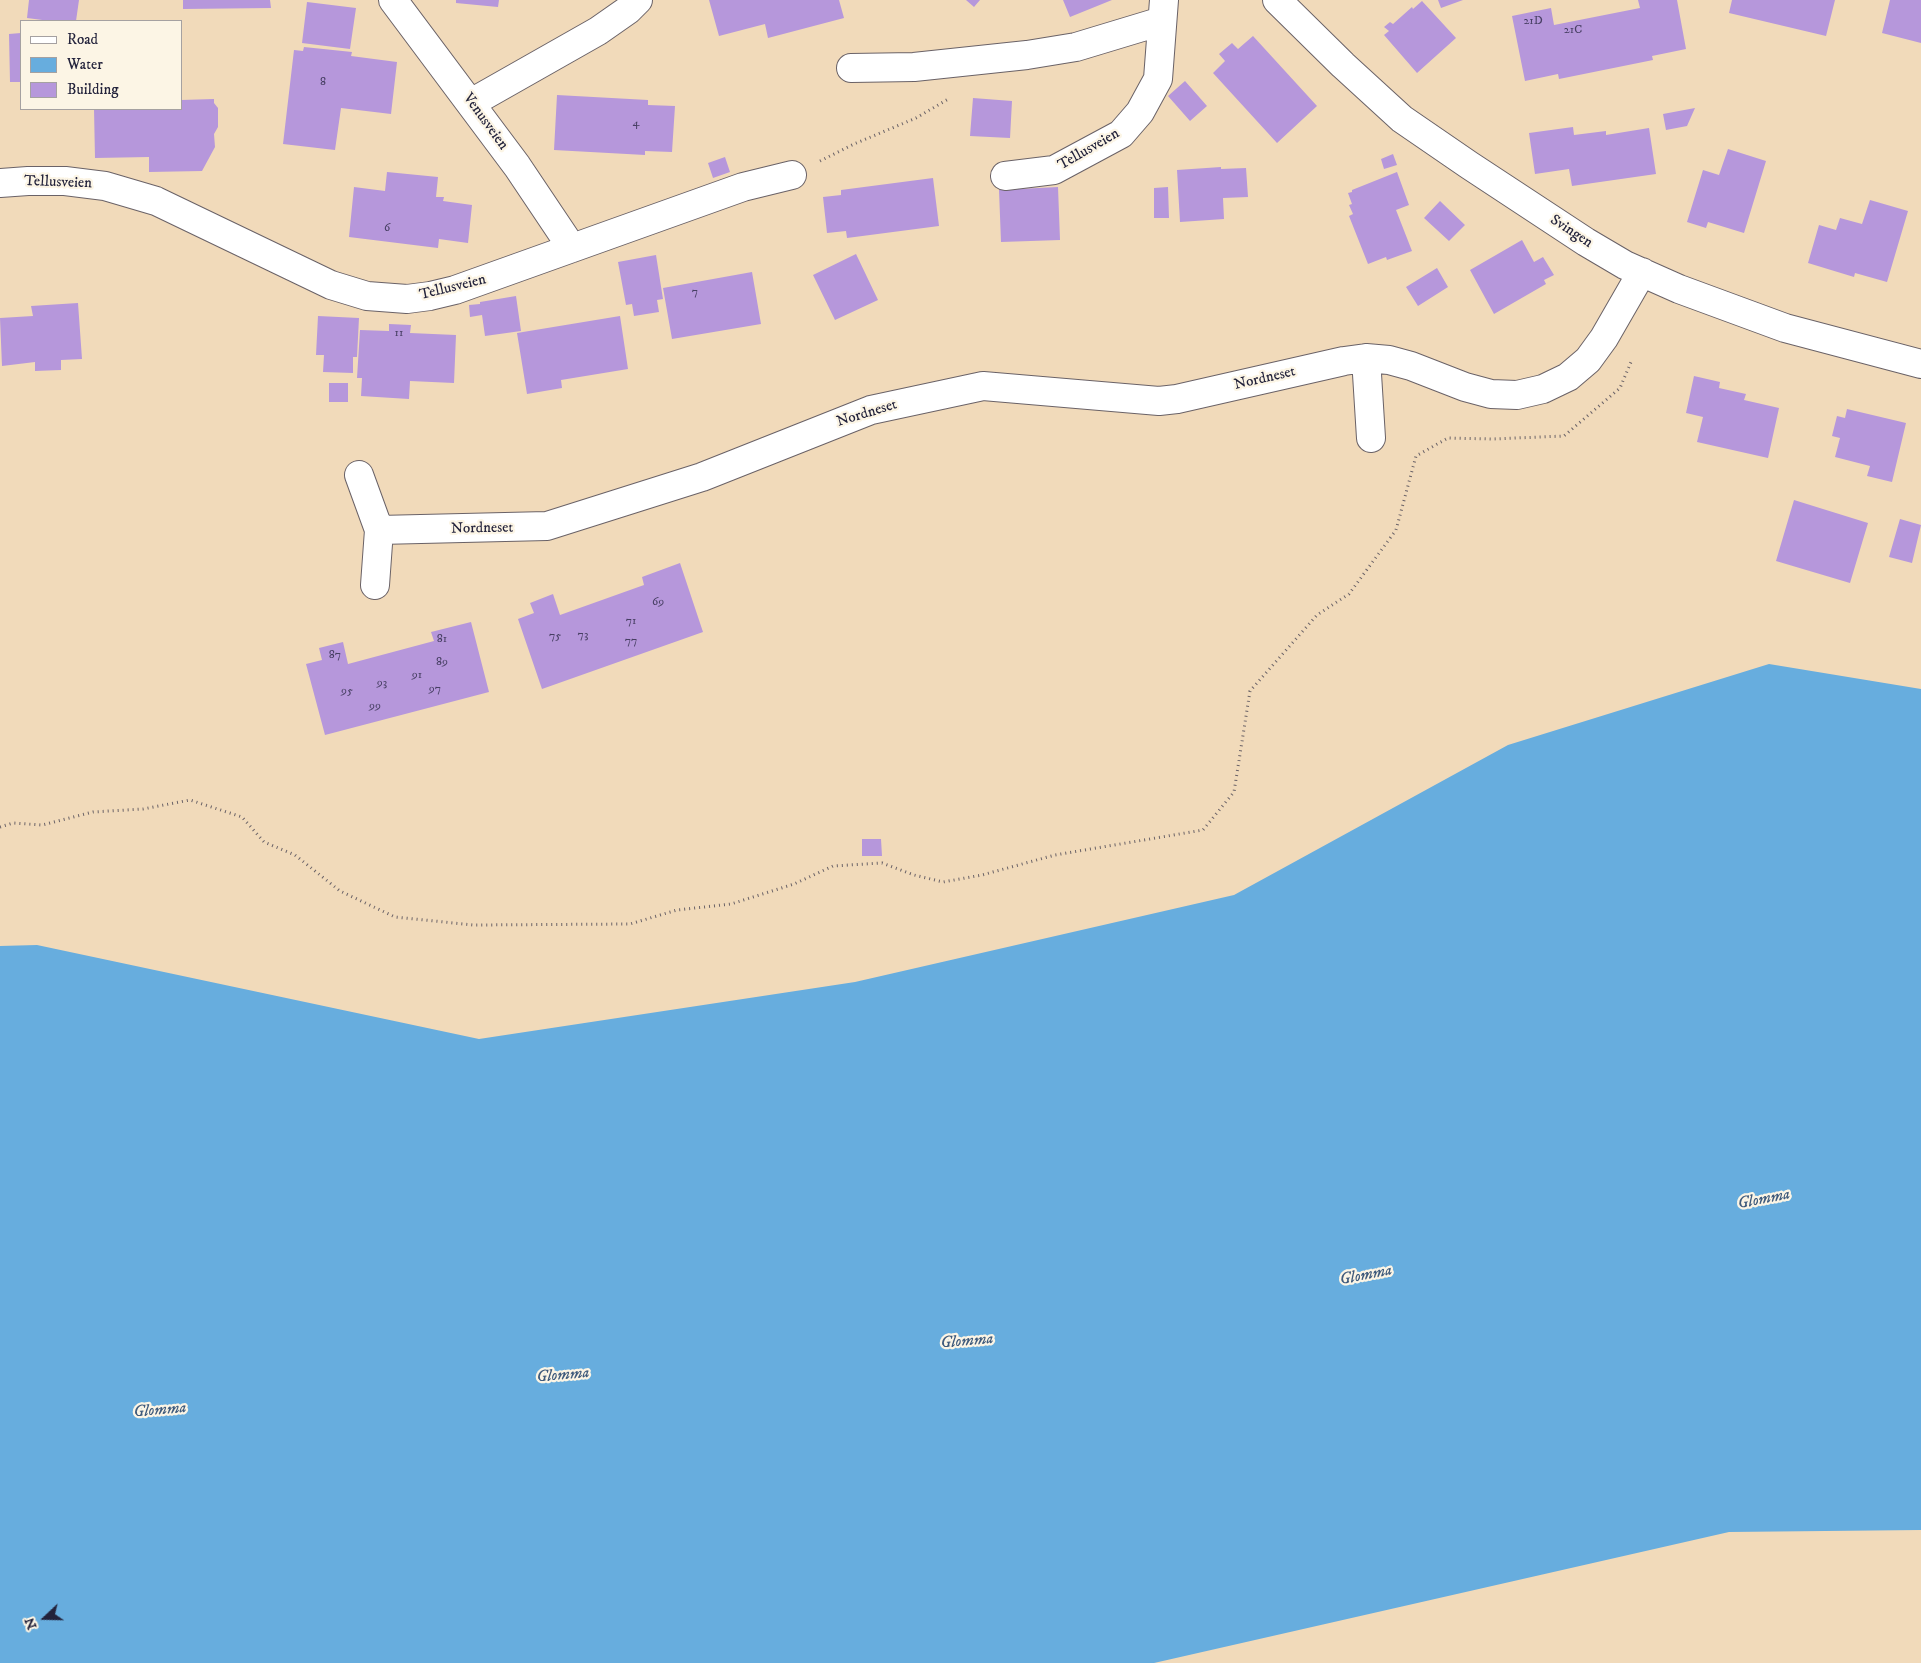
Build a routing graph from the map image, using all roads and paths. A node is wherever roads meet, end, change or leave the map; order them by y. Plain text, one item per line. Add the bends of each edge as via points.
1 (393, 0) edge
2 (638, 0) edge
3 (1277, 0) edge
4 (1163, 10) edge
5 (851, 68) dead end
6 (957, 94) dead end
7 (471, 103) junction
8 (792, 174) joint
9 (1005, 176) dead end
10 (0, 183) edge
11 (572, 248) junction
12 (1642, 272) junction
13 (1635, 353) dead end
14 (1366, 358) junction
15 (1921, 364) edge
16 (1371, 438) dead end
17 (359, 475) dead end
18 (379, 530) junction
19 (375, 585) dead end
20 (0, 827) edge

1 - 7 street, Venusveien
2 - 7 street via 598,31
3 - 12 street, Svingen via 1402,119 1586,242
4 - 5 street via 1076,47 914,67
4 - 9 street, Tellusveien via 1158,79 1140,112 1121,134 1054,170
6 - 8 path via 916,118
7 - 11 street, Venusveien
8 - 11 street, Tellusveien
10 - 11 street, Tellusveien via 55,181 105,186 156,201 331,285 384,298 422,297 455,290
12 - 14 street, Nordneset via 1588,360 1568,377 1544,389 1517,395 1491,394 1410,366
12 - 15 street, Svingen via 1786,328
13 - 20 path via 1620,388 1564,436 1448,438 1416,456 1396,530 1349,594 1317,615 1250,692 1234,792 1203,830 1055,855 943,882 882,863 833,866 794,884 731,904 677,910 630,924 473,925 395,918 340,891 295,855 264,842 242,817 190,800 143,809 93,812 42,825 13,823
14 - 16 street
14 - 18 street, Nordneset via 1159,401 984,386 870,410 702,477 547,526
17 - 18 street
18 - 19 street

